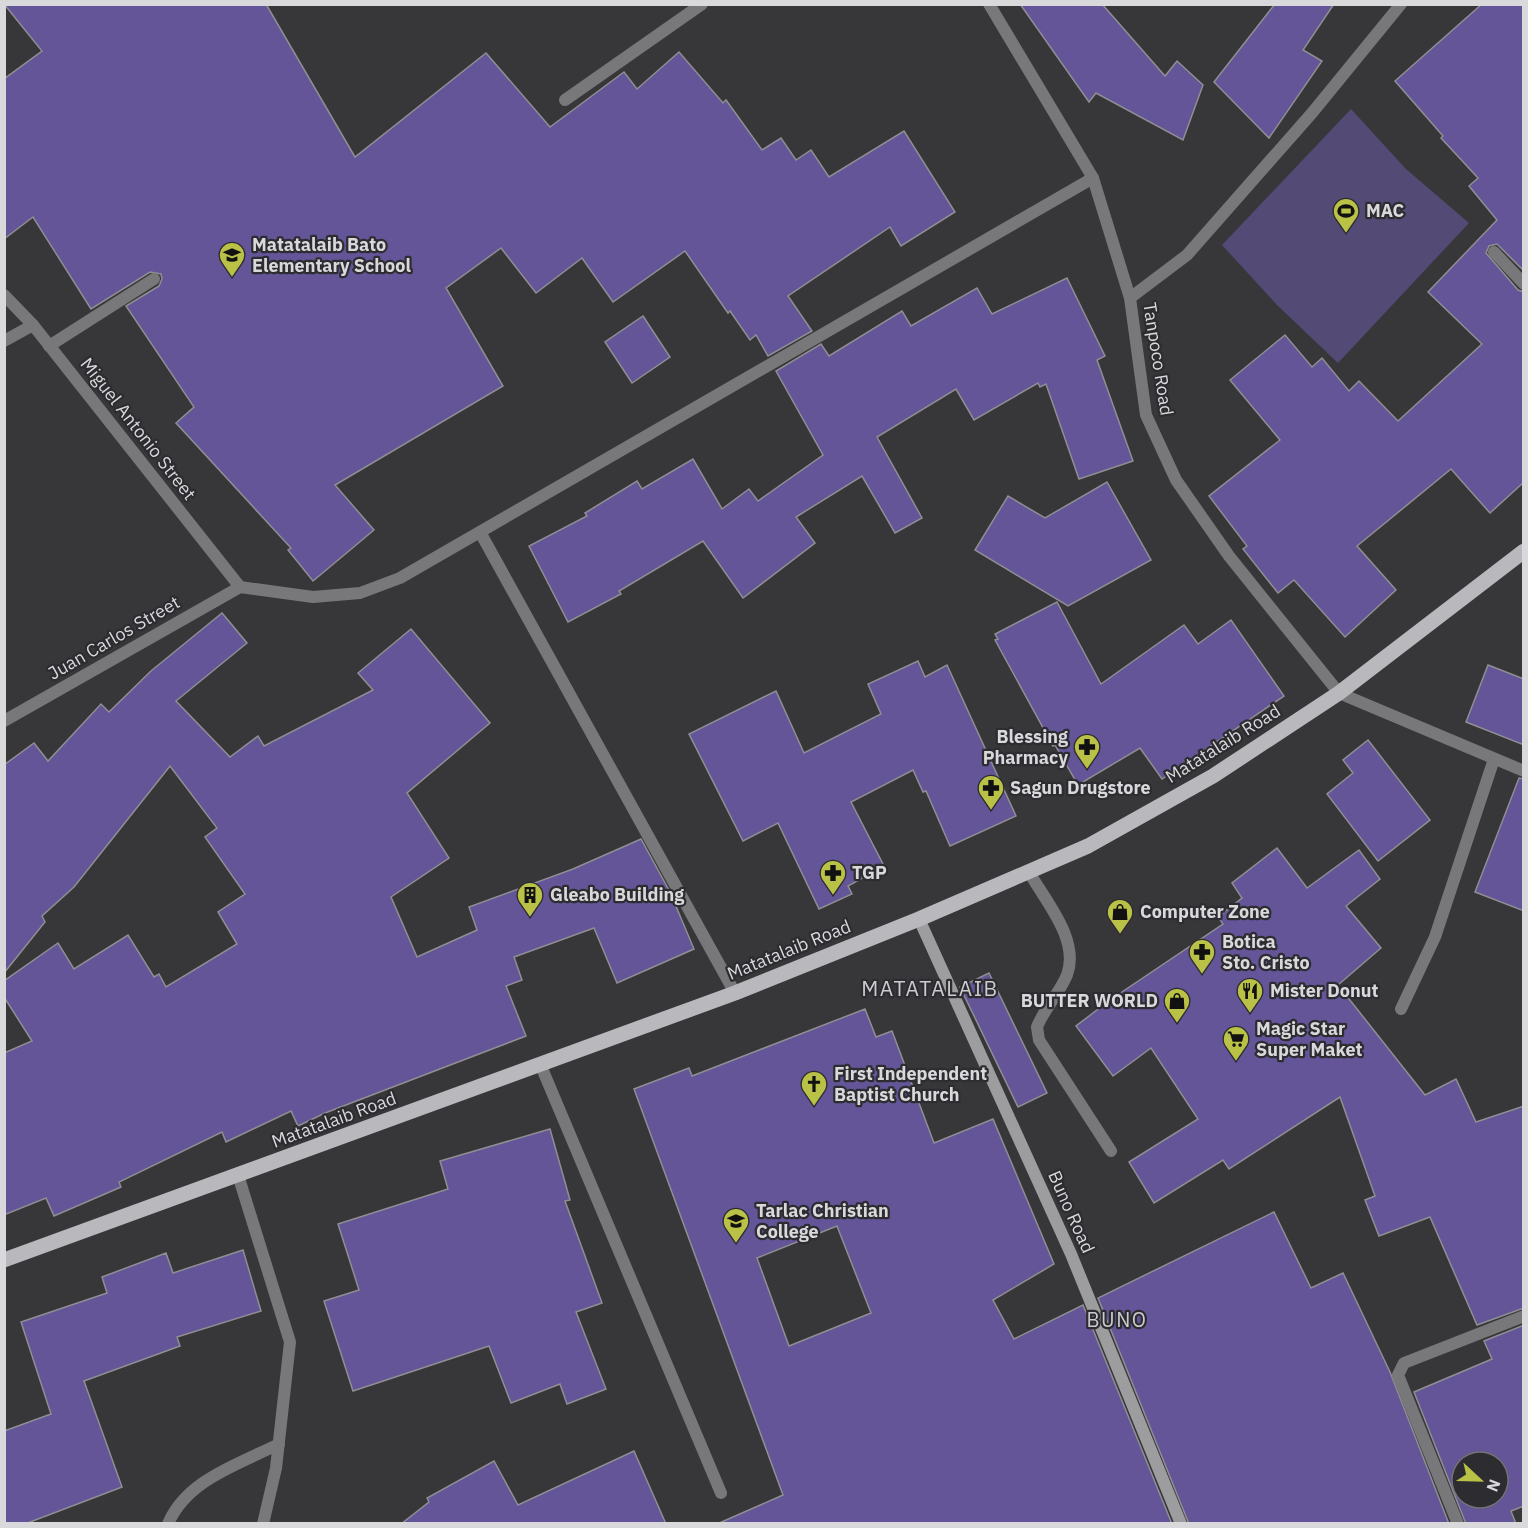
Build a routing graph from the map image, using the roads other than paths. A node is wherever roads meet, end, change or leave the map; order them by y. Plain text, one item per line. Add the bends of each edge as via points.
1 (702, 4) edge
2 (989, 4) edge
3 (1401, 4) edge
4 (565, 100) dead end
5 (1093, 178) junction
6 (1494, 252) dead end
7 (154, 279) dead end
8 (1524, 284) edge
9 (4, 295) edge
10 (1130, 298) junction
11 (33, 325) junction
12 (4, 341) edge
13 (49, 346) junction
14 (480, 532) junction
15 (1524, 551) edge
16 (240, 587) junction
17 (1339, 693) junction
18 (4, 721) edge
19 (1494, 759) junction
20 (1524, 771) edge
21 (1029, 872) junction
22 (919, 919) junction
23 (735, 993) junction
24 (1401, 1009) dead end
25 (541, 1066) junction
26 (1111, 1151) dead end
27 (238, 1175) junction
28 (4, 1260) edge
29 (1524, 1316) edge
30 (279, 1444) junction
31 (721, 1492) dead end
32 (168, 1524) edge
33 (263, 1524) edge
34 (1181, 1524) edge
35 (1458, 1524) edge

1 - 4 street
2 - 5 street, Tanpoco Road
3 - 10 street via 1187,255
5 - 10 street, Tanpoco Road
5 - 14 street
6 - 8 street
7 - 13 street
9 - 11 street, Miguel Antonio Street
10 - 17 street, Tanpoco Road via 1146,415 1176,480 1228,556
11 - 12 street
11 - 13 street, Miguel Antonio Street
13 - 16 street, Miguel Antonio Street
14 - 16 street via 400,578 360,592 312,597
14 - 23 street
15 - 17 main road, Matatalaib Road
16 - 18 street, Juan Carlos Street
17 - 19 street
17 - 21 main road, Matatalaib Road via 1213,776 1088,846
19 - 20 street
19 - 24 street via 1435,937
21 - 22 main road, Matatalaib Road
21 - 26 street via 1069,943 1072,957 1066,977 1037,1027 1039,1040
22 - 23 main road, Matatalaib Road
22 - 34 street, Buno Road via 1071,1254
23 - 25 main road, Matatalaib Road
25 - 27 main road, Matatalaib Road
25 - 31 street
27 - 28 main road, Matatalaib Road
27 - 30 street via 290,1342
29 - 35 street via 1404,1363 1398,1375
30 - 32 street via 199,1484 174,1509
30 - 33 street

